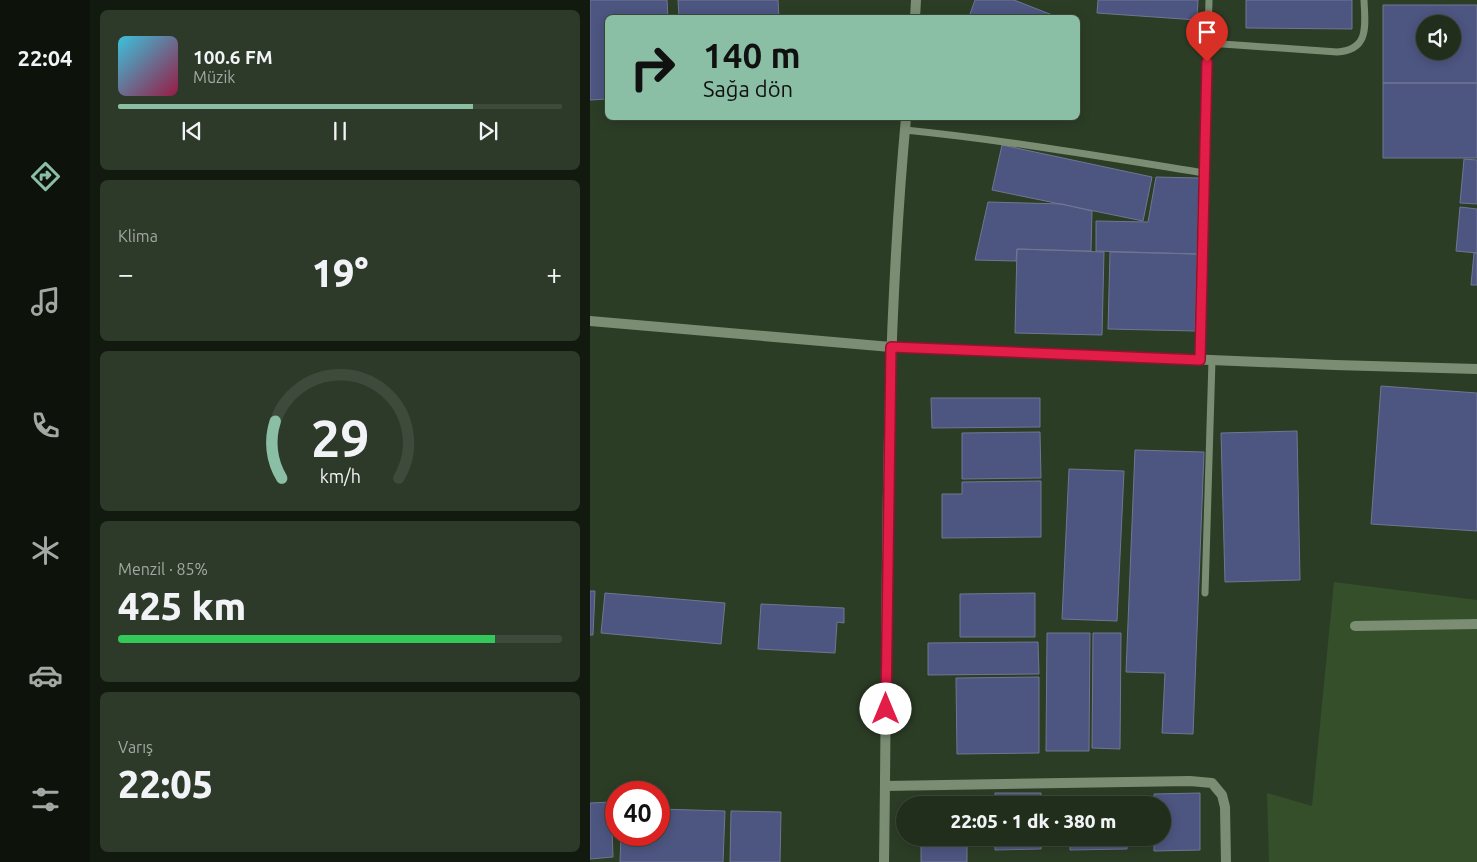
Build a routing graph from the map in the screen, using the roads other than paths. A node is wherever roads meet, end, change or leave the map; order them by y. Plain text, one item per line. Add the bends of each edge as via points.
1 (916, 0) edge
2 (1209, 0) edge
3 (1364, 0) edge
4 (915, 15) edge
5 (1208, 43) junction
6 (906, 120) edge
7 (905, 130) junction
8 (1205, 173) junction
9 (590, 321) edge
10 (891, 347) junction
11 (1200, 360) junction
12 (1212, 360) junction
13 (1477, 369) edge
14 (1205, 593) dead end
15 (1477, 624) edge
16 (1355, 626) dead end
17 (885, 786) junction
18 (884, 862) edge
19 (1226, 862) edge

1 - 4 street
2 - 5 lane
3 - 5 lane via 1364,34 1358,44 1345,52
5 - 8 lane
6 - 7 street
7 - 8 lane via 1051,148
7 - 10 street
8 - 11 lane
9 - 10 street
10 - 11 street
10 - 17 street
11 - 12 street
12 - 13 street
12 - 14 lane
15 - 16 street
17 - 18 street
17 - 19 street via 1212,783 1222,795 1225,807

